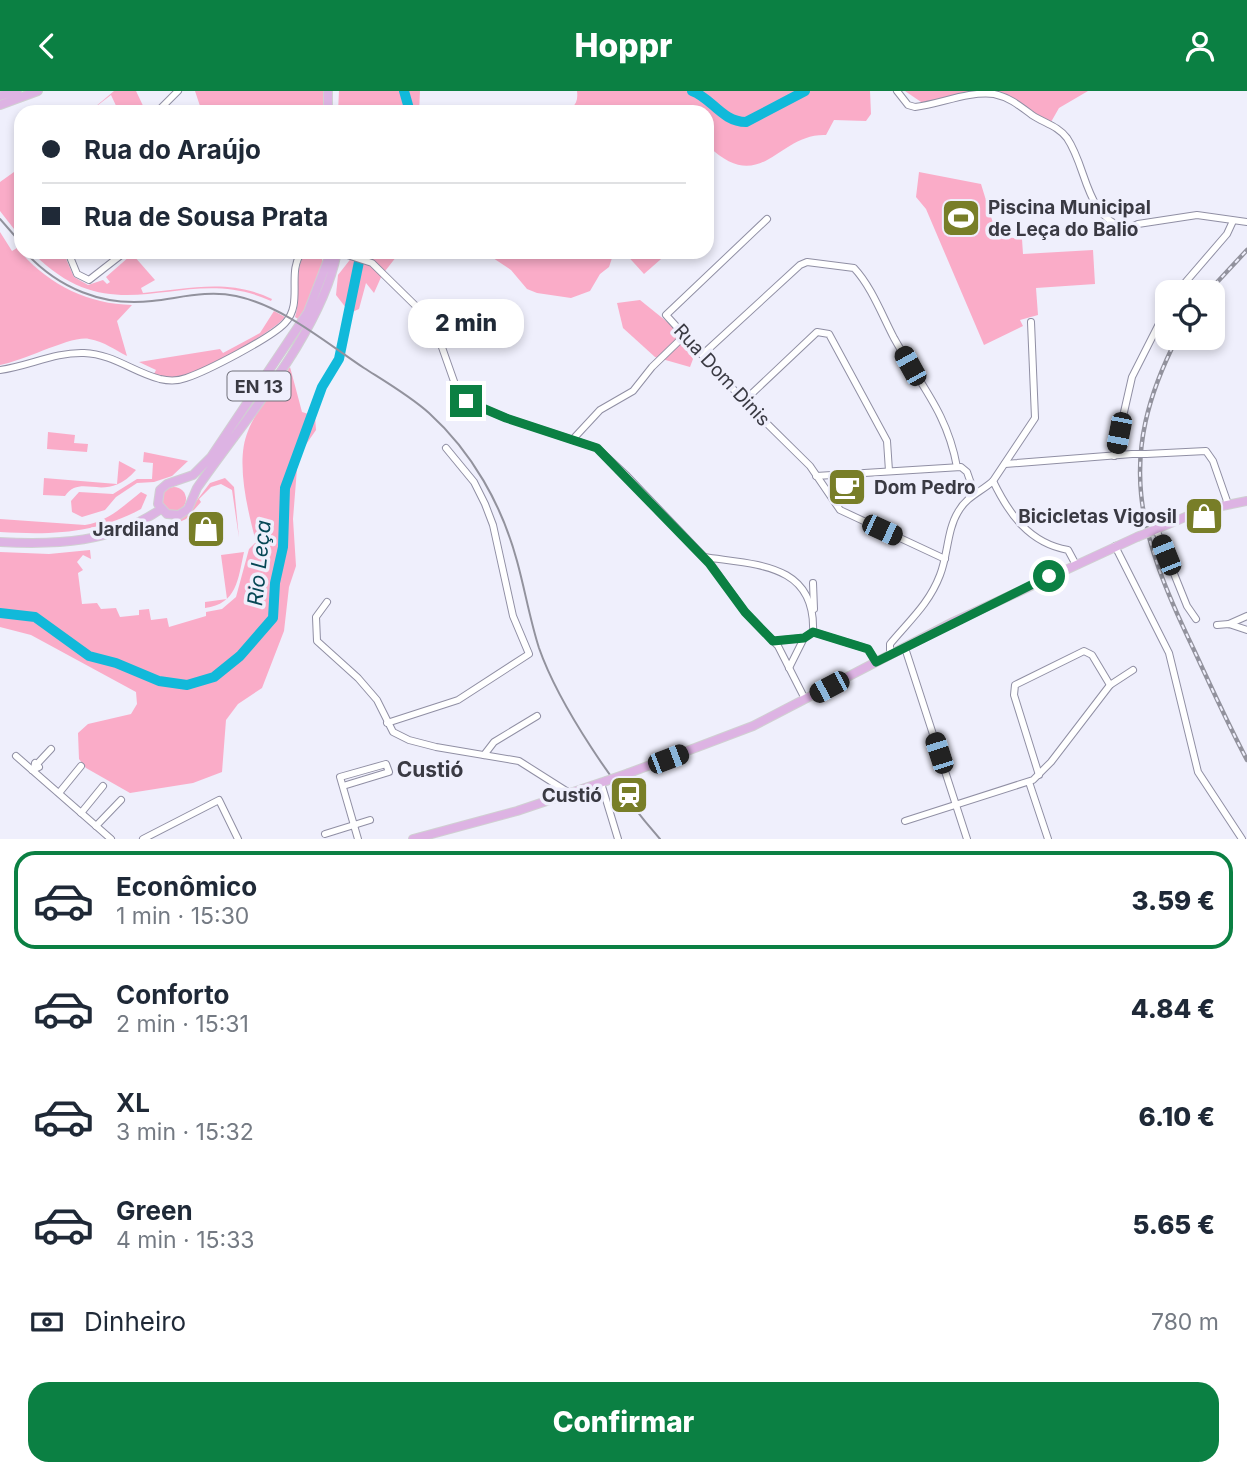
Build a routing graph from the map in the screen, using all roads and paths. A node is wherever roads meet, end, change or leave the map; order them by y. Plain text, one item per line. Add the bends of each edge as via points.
1 (18, 91) edge
2 (38, 91) edge
3 (178, 91) edge
4 (897, 91) edge
5 (0, 96) edge
6 (0, 105) edge
7 (164, 105) edge
8 (767, 219) dead end
9 (1233, 221) junction
10 (1247, 222) edge
11 (71, 259) edge
12 (116, 259) edge
13 (297, 259) edge
14 (327, 259) edge
15 (329, 259) edge
16 (336, 259) edge
17 (362, 259) edge
18 (325, 272) junction
19 (1187, 280) edge
20 (1031, 322) dead end
21 (1155, 331) edge
22 (684, 336) junction
23 (702, 355) junction
24 (0, 370) edge
25 (744, 401) junction
26 (574, 438) junction
27 (446, 448) dead end
28 (1114, 456) junction
29 (1005, 464) junction
30 (957, 467) junction
31 (889, 471) junction
32 (816, 476) junction
33 (993, 481) junction
34 (174, 482) junction
35 (975, 492) junction
36 (191, 499) junction
37 (1247, 501) edge
38 (1228, 504) junction
39 (160, 509) junction
40 (1154, 530) junction
41 (0, 543) edge
42 (1115, 546) junction
43 (703, 557) junction
44 (946, 559) junction
45 (1075, 563) junction
46 (813, 583) dead end
47 (327, 602) dead end
48 (814, 609) junction
49 (1247, 616) edge
50 (1196, 619) dead end
51 (1229, 624) junction
52 (1217, 625) dead end
53 (1247, 630) edge
54 (813, 632) junction
55 (804, 638) junction
56 (773, 641) junction
57 (905, 648) junction
58 (890, 655) junction
59 (876, 662) junction
60 (789, 668) junction
61 (1133, 670) dead end
62 (1110, 685) junction
63 (805, 699) junction
64 (537, 716) dead end
65 (387, 723) junction
66 (51, 749) dead end
67 (484, 755) junction
68 (16, 756) dead end
69 (81, 766) dead end
70 (34, 768) junction
71 (1040, 775) junction
72 (604, 782) junction
73 (1029, 782) junction
74 (103, 786) dead end
75 (343, 786) junction
76 (59, 793) junction
77 (571, 794) junction
78 (121, 800) dead end
79 (955, 805) junction
80 (81, 813) junction
81 (370, 820) dead end
82 (905, 821) dead end
83 (354, 825) junction
84 (96, 826) junction
85 (325, 834) dead end
86 (111, 839) edge
87 (143, 839) edge
88 (238, 839) edge
89 (358, 839) edge
90 (413, 839) edge
91 (618, 839) edge
92 (967, 839) edge
93 (1048, 839) edge
94 (1242, 839) edge

1 - 5 main road
2 - 6 main road
3 - 7 street
4 - 9 street via 915,107 993,94 1057,128 1067,139 1097,207 1120,227 1197,215
8 - 22 street, Rua Dom Dinis via 666,315
9 - 10 street
9 - 19 street
11 - 12 street via 77,274 89,280
13 - 24 street via 295,303 287,321 185,379 162,379 116,359 87,353 60,354
14 - 18 street
15 - 18 main road, EN 13
16 - 36 main road, EN 13 via 315,317
17 - 26 street via 425,315 466,401
18 - 34 main road, EN 13 via 308,312 211,457 194,475
20 - 29 street via 1035,418
21 - 28 street via 1132,377
22 - 23 street, Rua Dom Dinis
22 - 26 street via 632,391 600,409
23 - 25 street, Rua Dom Dinis
23 - 30 street via 800,265 854,268 910,366 926,385 953,439
25 - 31 street via 817,333 829,334 887,441
25 - 32 street, Rua Dom Dinis
26 - 43 street via 597,448
27 - 65 street via 474,482 494,525 513,616 529,653 458,700
28 - 29 street
28 - 38 street, bridge via 1206,451
29 - 33 street
30 - 31 street
30 - 35 street via 967,472
31 - 32 street
32 - 44 street, Rua Dom Dinis via 840,510
33 - 35 street
33 - 45 street via 1003,503 1027,532 1048,546 1068,550
34 - 36 main road via 186,487
34 - 39 main road via 159,493
35 - 44 street via 956,514
36 - 39 main road, EN 13 via 188,509 179,515
37 - 38 main road
38 - 40 main road
39 - 41 main road, EN 13 via 127,527 86,540
40 - 42 main road, bridge
40 - 50 street
42 - 45 main road
42 - 94 street via 1169,653 1198,772
43 - 48 street via 778,569 799,585
43 - 56 street
44 - 58 street via 920,612 890,644
45 - 57 main road
46 - 48 street
47 - 65 street via 316,617 319,645 359,678 377,700
48 - 54 street
49 - 51 street
51 - 52 street
51 - 53 street
54 - 55 street
54 - 59 street via 868,649
55 - 56 street
55 - 60 street
56 - 60 street
57 - 58 main road
57 - 79 street
58 - 59 main road
59 - 63 main road
60 - 63 street
61 - 62 street
62 - 71 street
62 - 71 street via 1084,651 1015,685 1014,695
63 - 72 main road, bridge via 741,731
64 - 67 street via 495,742
65 - 67 street via 409,740
66 - 70 street
67 - 77 street via 519,761
68 - 70 street
69 - 76 street
70 - 76 street
71 - 73 street
72 - 77 main road
72 - 91 street
73 - 79 street
73 - 93 street
74 - 80 street
75 - 75 street via 340,777 386,764 388,772
75 - 83 street
76 - 80 street
77 - 90 main road
78 - 84 street
79 - 82 street
79 - 92 street
80 - 84 street
81 - 83 street
83 - 85 street
83 - 89 street
84 - 86 street
87 - 88 street via 219,800

